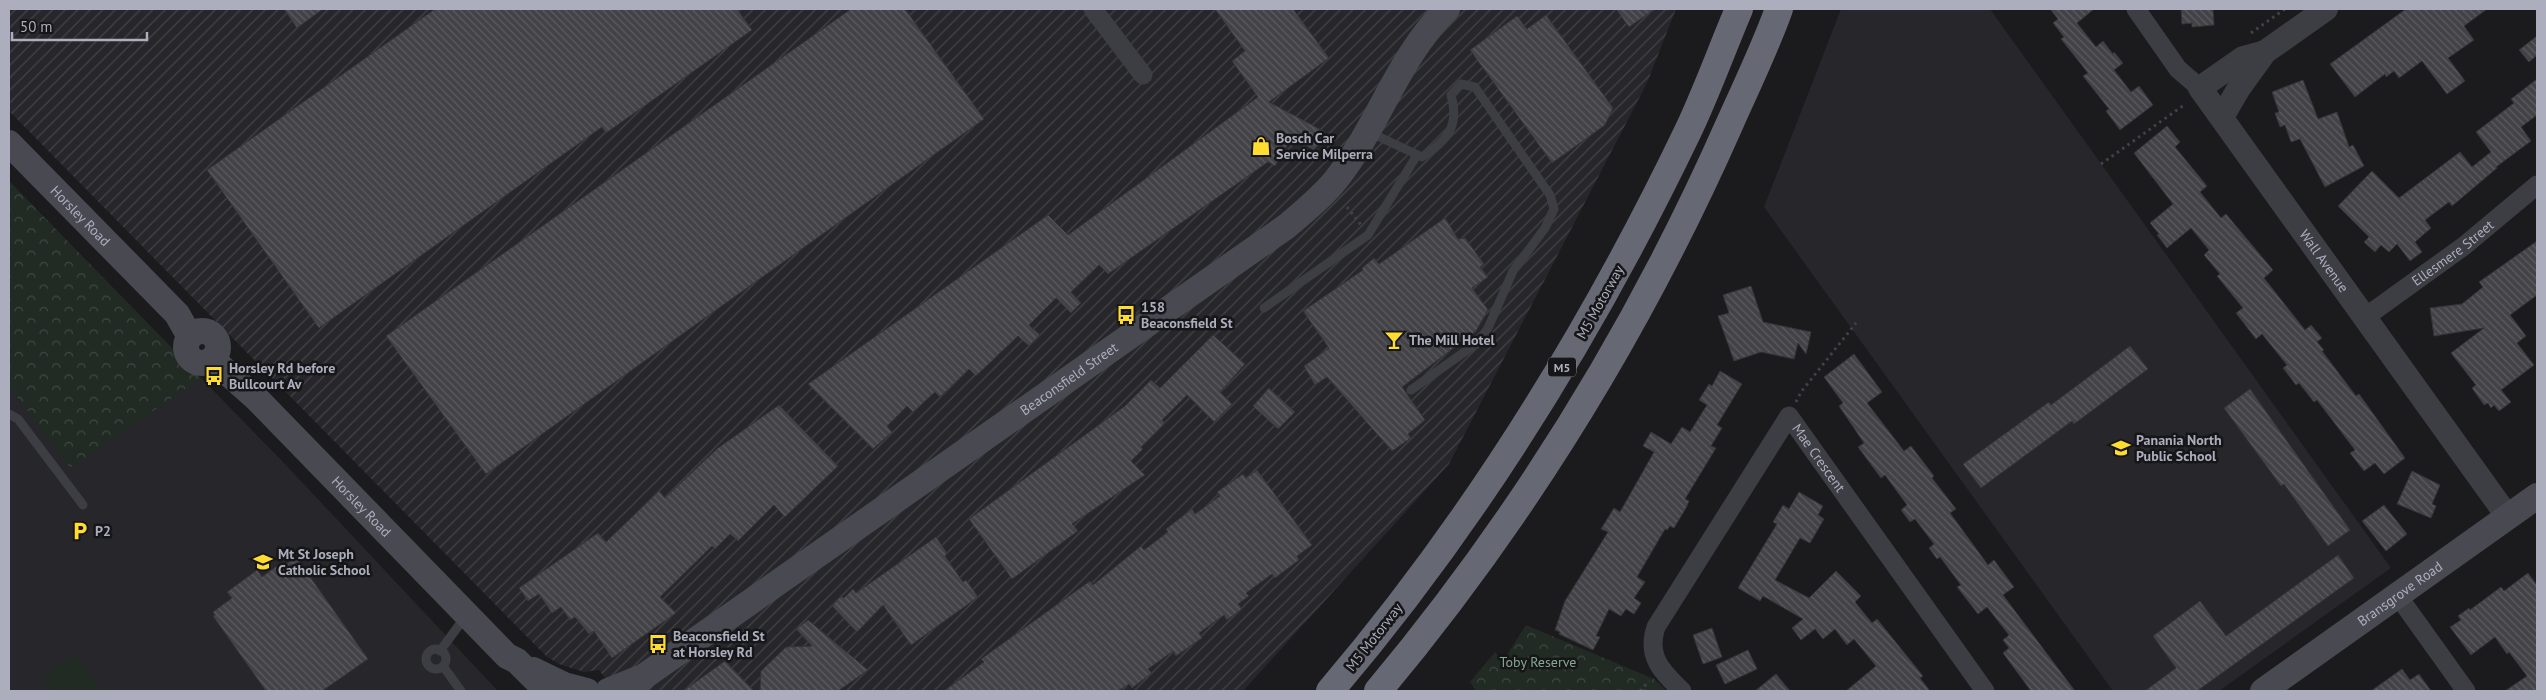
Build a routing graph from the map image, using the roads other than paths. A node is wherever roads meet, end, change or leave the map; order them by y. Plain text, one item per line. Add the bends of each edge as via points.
1 (1093, 9) edge
2 (1447, 9) edge
3 (1739, 9) edge
4 (1779, 9) edge
5 (2136, 9) edge
6 (2326, 9) edge
7 (2265, 52) junction
8 (1143, 75) dead end
9 (2200, 88) junction
10 (2222, 117) junction
11 (1366, 131) junction
12 (9, 143) edge
13 (1417, 155) junction
14 (2537, 185) edge
15 (1264, 308) dead end
16 (2364, 318) junction
17 (1411, 390) dead end
18 (9, 414) edge
19 (2537, 496) edge
20 (83, 504) dead end
21 (2508, 518) junction
22 (2398, 596) junction
23 (466, 614) junction
24 (440, 651) junction
25 (512, 659) junction
26 (443, 666) junction
27 (638, 683) edge
28 (461, 691) edge
29 (529, 691) edge
30 (547, 691) edge
31 (587, 691) edge
32 (608, 691) edge
33 (1330, 691) edge
34 (1378, 691) edge
35 (1682, 691) edge
36 (1985, 691) edge
37 (2263, 691) edge
38 (2466, 691) edge

1 - 8 street
2 - 11 main road, Beaconsfield Street via 1406,61
3 - 33 highway, M5 Motorway / M5 via 1689,129 1586,328 1526,426 1458,526 1372,642
4 - 34 highway, M5 via 1712,163 1667,255 1614,351 1512,514 1460,587
5 - 9 street, Wall Avenue via 2178,69
6 - 7 street
7 - 9 street via 2243,58
7 - 10 street
9 - 10 street, Wall Avenue
10 - 16 street, Wall Avenue
11 - 13 lane
11 - 27 main road, Beaconsfield Street via 1334,182 1287,226
12 - 23 main road, Horsley Road via 177,314 190,337 200,332 214,336 218,345 212,359 256,398
13 - 15 lane via 1368,235
13 - 17 lane via 1422,157 1440,145 1454,125 1455,108 1451,95 1461,84 1474,87 1550,195 1554,209 1545,228 1513,271 1480,341
14 - 16 street, Ellesmere Street via 2464,246
16 - 21 street, Wall Avenue
18 - 20 lane via 18,419
19 - 21 main road, Bransgrove Road
21 - 22 main road, Bransgrove Road
22 - 37 main road, Bransgrove Road
22 - 38 street
23 - 24 lane
23 - 25 main road, Horsley Road
24 - 26 lane via 445,656
24 - 26 lane via 430,652 426,662 435,669
25 - 29 main road, Horsley Road via 509,669
25 - 30 main road, Horsley Road
25 - 31 main road via 552,680
26 - 28 lane
27 - 32 main road, Beaconsfield Street
35 - 36 street, Mae Crescent via 1656,662 1652,650 1656,627 1789,416

